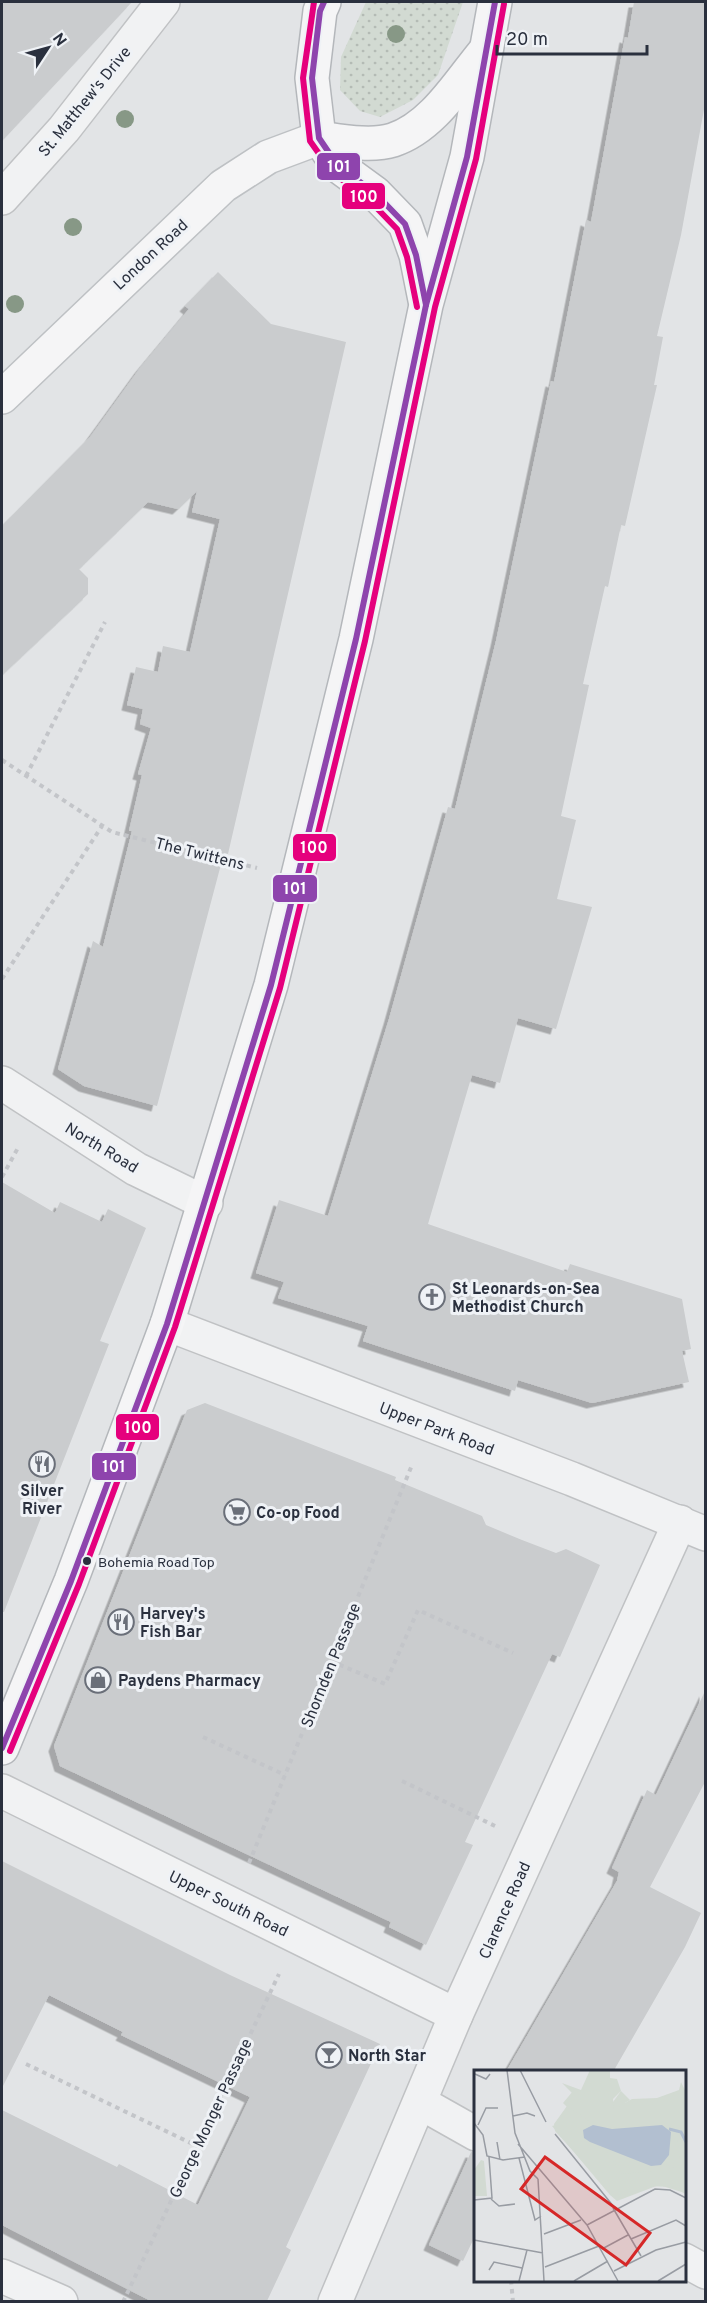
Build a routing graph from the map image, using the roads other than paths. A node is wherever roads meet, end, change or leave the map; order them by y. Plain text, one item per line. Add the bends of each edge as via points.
1 (163, 2) edge
2 (324, 2) edge
3 (495, 2) edge
4 (485, 51) junction
5 (319, 138) junction
6 (2, 198) edge
7 (426, 305) junction
8 (2, 397) edge
9 (2, 1083) edge
10 (206, 1203) junction
11 (168, 1324) junction
12 (699, 1530) edge
13 (5, 1732) edge
14 (2, 1791) edge
15 (456, 2015) junction
16 (421, 2103) junction
17 (474, 2133) edge
18 (686, 2261) edge
19 (705, 2272) edge
20 (2, 2276) edge
21 (61, 2301) edge
22 (335, 2301) edge

1 - 6 street, St. Matthew's Drive via 64,129
2 - 5 main road via 312,78
3 - 4 main road, London Road
4 - 5 main road, London Road via 422,126 392,141
4 - 7 main road via 466,158
5 - 7 main road via 338,166 375,193 405,225 416,255
5 - 8 main road, London Road via 268,157 223,186
7 - 10 main road via 356,639 299,878
9 - 10 street, North Road via 136,1169
10 - 11 main road
11 - 12 street, Upper Park Road
11 - 13 main road via 118,1460
12 - 15 street, Clarence Road via 533,1845
14 - 15 street, Upper South Road
15 - 16 street, Clarence Road
16 - 17 street
16 - 22 street, Clarence Road
18 - 19 street
20 - 21 street

